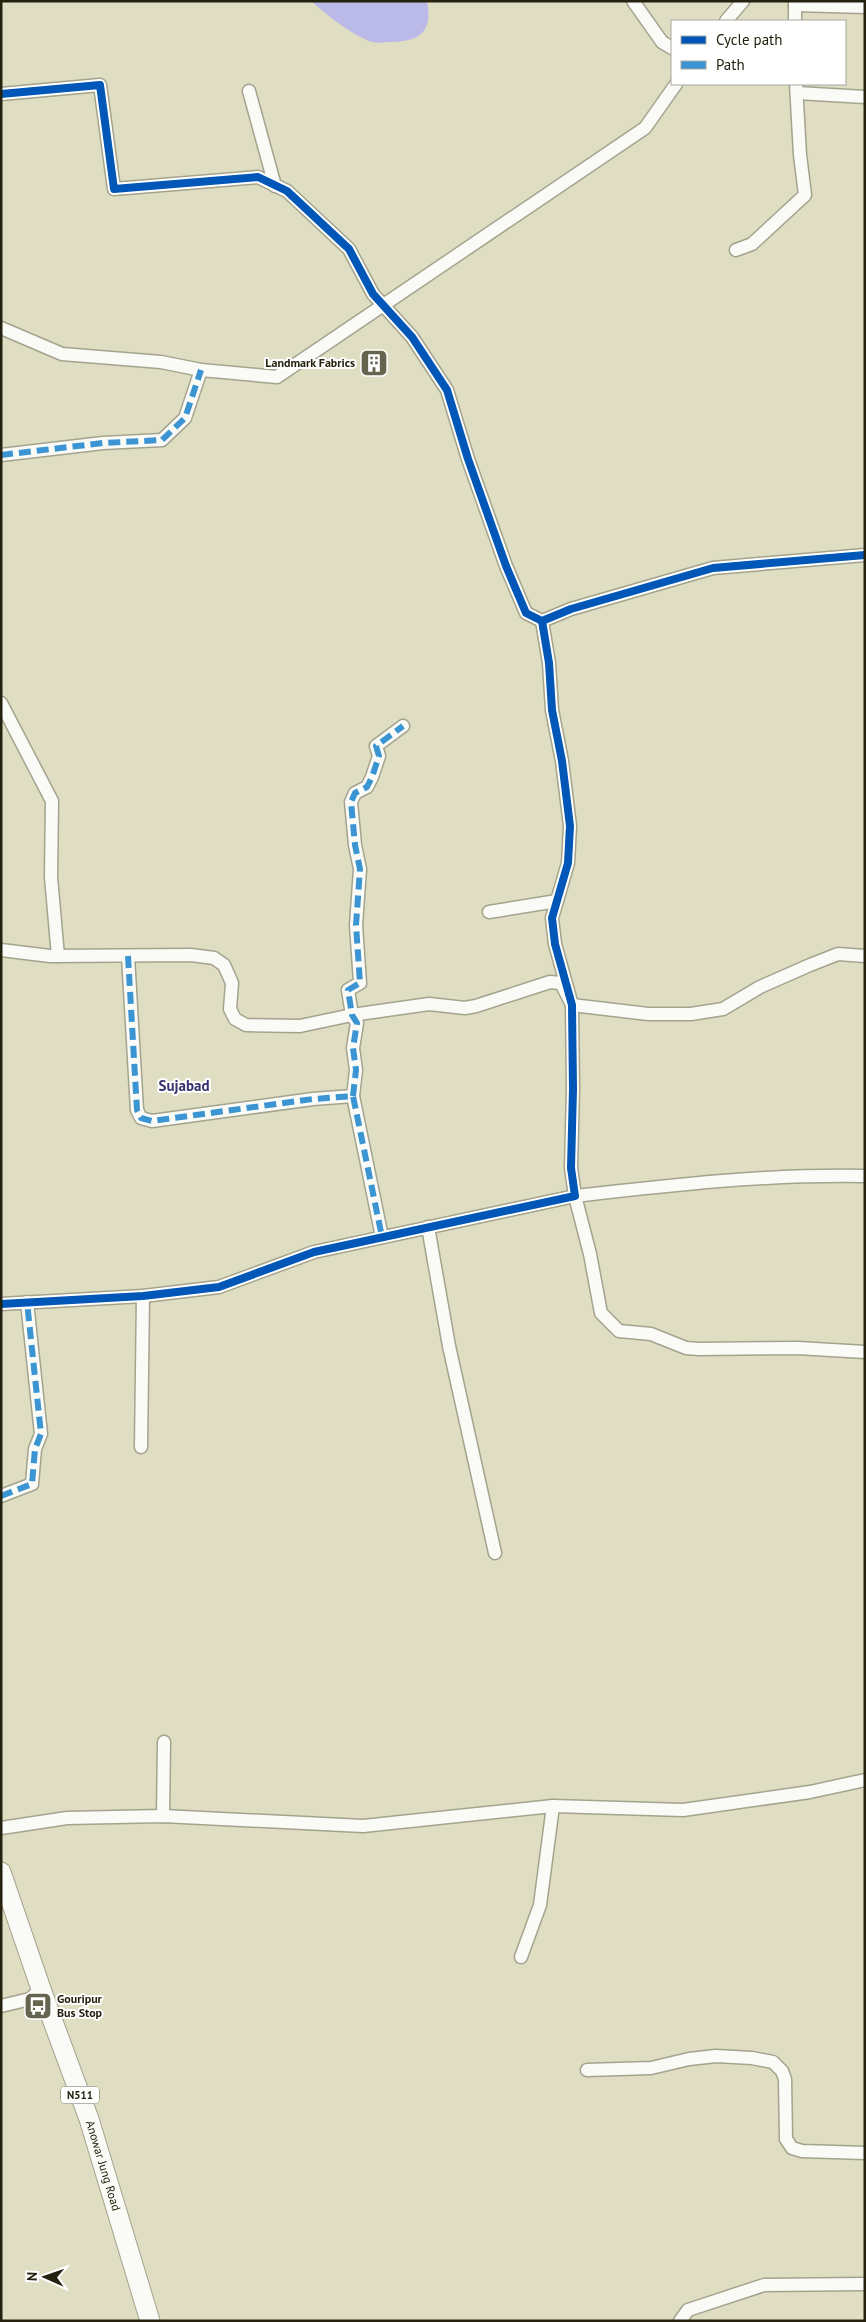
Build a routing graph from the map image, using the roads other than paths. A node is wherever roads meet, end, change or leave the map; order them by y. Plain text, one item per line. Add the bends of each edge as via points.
1 (633, 1) edge
2 (743, 1) edge
3 (795, 3) edge
4 (865, 7) edge
5 (727, 20) edge
6 (795, 20) edge
7 (671, 47) edge
8 (675, 85) edge
9 (796, 88) edge
10 (249, 91) dead end
11 (1, 94) edge
12 (865, 97) edge
13 (275, 186) junction
14 (736, 250) dead end
15 (382, 307) junction
16 (1, 328) edge
17 (201, 370) junction
18 (1, 455) edge
19 (865, 555) edge
20 (542, 621) junction
21 (1, 703) edge
22 (404, 726) dead end
23 (557, 901) junction
24 (489, 912) dead end
25 (1, 950) edge
26 (58, 956) junction
27 (128, 956) junction
28 (865, 956) edge
29 (572, 1005) junction
30 (352, 1015) junction
31 (353, 1096) junction
32 (865, 1176) edge
33 (574, 1196) junction
34 (428, 1227) junction
35 (382, 1237) junction
36 (143, 1296) junction
37 (27, 1302) junction
38 (1, 1304) edge
39 (865, 1352) edge
40 (141, 1447) dead end
41 (1, 1496) edge
42 (495, 1553) dead end
43 (164, 1742) dead end
44 (865, 1780) edge
45 (553, 1806) junction
46 (163, 1816) junction
47 (1, 1828) edge
48 (1, 1872) edge
49 (521, 1956) dead end
50 (41, 1989) junction
51 (1, 2006) edge
52 (587, 2070) dead end
53 (865, 2153) edge
54 (865, 2284) edge
55 (150, 2321) edge
56 (680, 2321) edge

1 - 7 street via 662,42
2 - 5 street
3 - 4 street
3 - 6 street
8 - 15 street via 645,128
9 - 12 street
9 - 14 street via 805,195 752,244
10 - 13 street
11 - 13 street via 100,85 114,189 258,177
13 - 15 street via 287,192 349,249
15 - 17 street via 277,377
15 - 20 street via 412,338 447,390 506,566 526,613
16 - 17 street via 62,354 161,362
17 - 18 street via 185,418 162,440
19 - 20 street via 713,568 571,609
20 - 23 street via 570,826 568,863
21 - 26 street via 52,801 51,877
22 - 30 street via 376,746 379,756 372,777 367,787 355,793 351,802 360,869 356,925 360,983 348,990
23 - 24 street
23 - 29 street via 552,918
25 - 26 street
26 - 27 street
27 - 30 street via 214,958 224,965 232,983 230,1009 235,1019 246,1025 300,1026
27 - 31 street via 137,1110 145,1121
28 - 29 street via 838,954 760,988 723,1009 692,1014 648,1014
29 - 30 street via 561,983 550,982 465,1008 429,1004
29 - 33 street via 574,1089 571,1168
30 - 31 street via 357,1032 353,1048 356,1070
31 - 35 street
32 - 33 street via 718,1180
33 - 34 street
33 - 39 street via 590,1254 601,1313 620,1331 652,1334 686,1348 798,1348
34 - 35 street
34 - 42 street via 449,1346
35 - 36 street via 314,1252 219,1287
36 - 37 street
36 - 40 street
37 - 38 street
37 - 41 street via 41,1434 35,1449 32,1484
43 - 46 street
44 - 45 street via 810,1792 683,1810
45 - 46 street via 362,1826
45 - 49 street via 540,1905
46 - 47 street via 67,1818
48 - 50 highway, Anowar Jung Road / N511
50 - 51 street via 30,1999
50 - 55 highway, Anowar Jung Road / N511 via 89,2119
52 - 53 street via 651,2068 716,2056 773,2062 785,2079 786,2139 792,2148
54 - 56 street via 764,2285 688,2310

